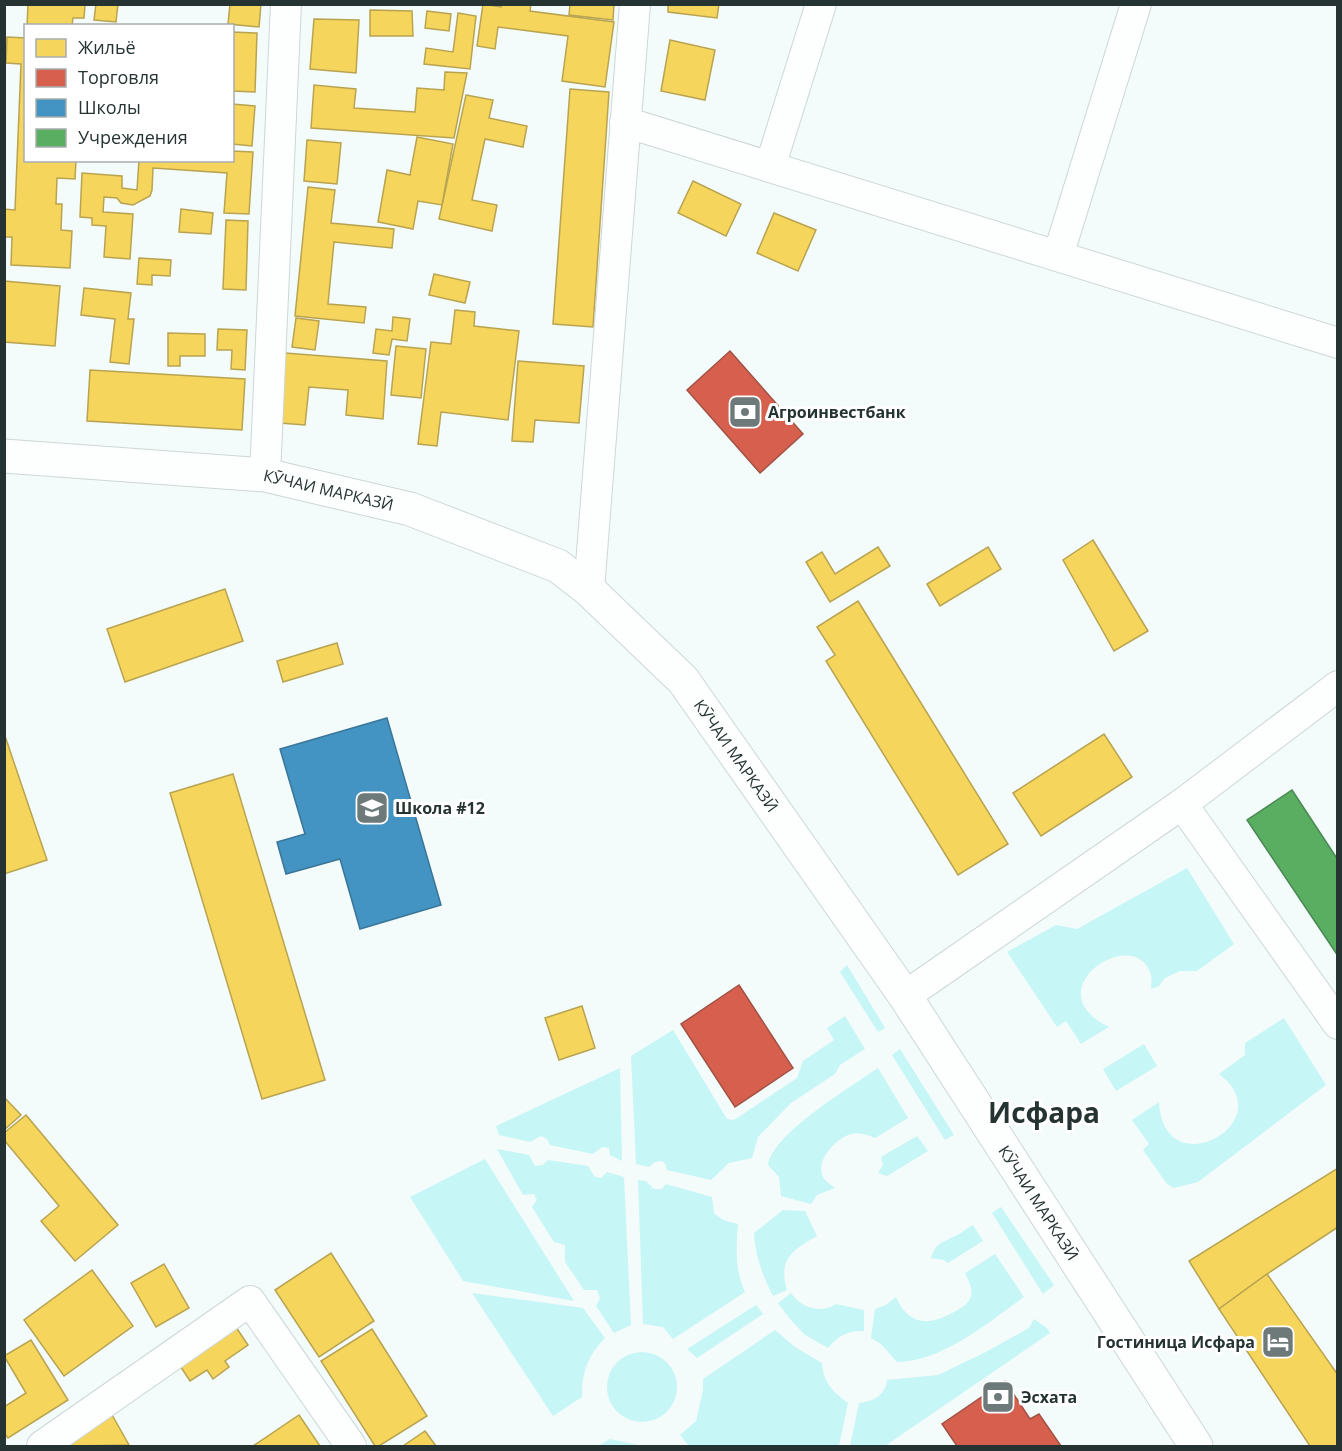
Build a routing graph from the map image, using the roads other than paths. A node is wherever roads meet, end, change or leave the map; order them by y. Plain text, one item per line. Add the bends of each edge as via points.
1 (286, 4) edge
2 (634, 4) edge
3 (820, 4) edge
4 (1136, 4) edge
5 (625, 122) junction
6 (770, 167) junction
7 (1058, 256) junction
8 (1338, 343) edge
9 (4, 456) edge
10 (265, 475) junction
11 (589, 590) junction
12 (1338, 686) edge
13 (1182, 804) junction
14 (904, 996) junction
15 (1338, 1024) edge
16 (42, 1446) edge
17 (351, 1446) edge
18 (1196, 1446) edge

1 - 10 street
2 - 5 street
3 - 6 street
4 - 7 street
5 - 6 street
5 - 11 street
6 - 7 street
7 - 8 street
9 - 10 main road, КӮЧАИ МАРКАЗӢ
10 - 11 main road, КӮЧАИ МАРКАЗӢ via 410,509 558,566
11 - 14 main road, КӮЧАИ МАРКАЗӢ via 683,680
12 - 13 street
13 - 14 street
13 - 15 street
14 - 18 main road, КӮЧАИ МАРКАЗӢ
16 - 17 street via 250,1301

